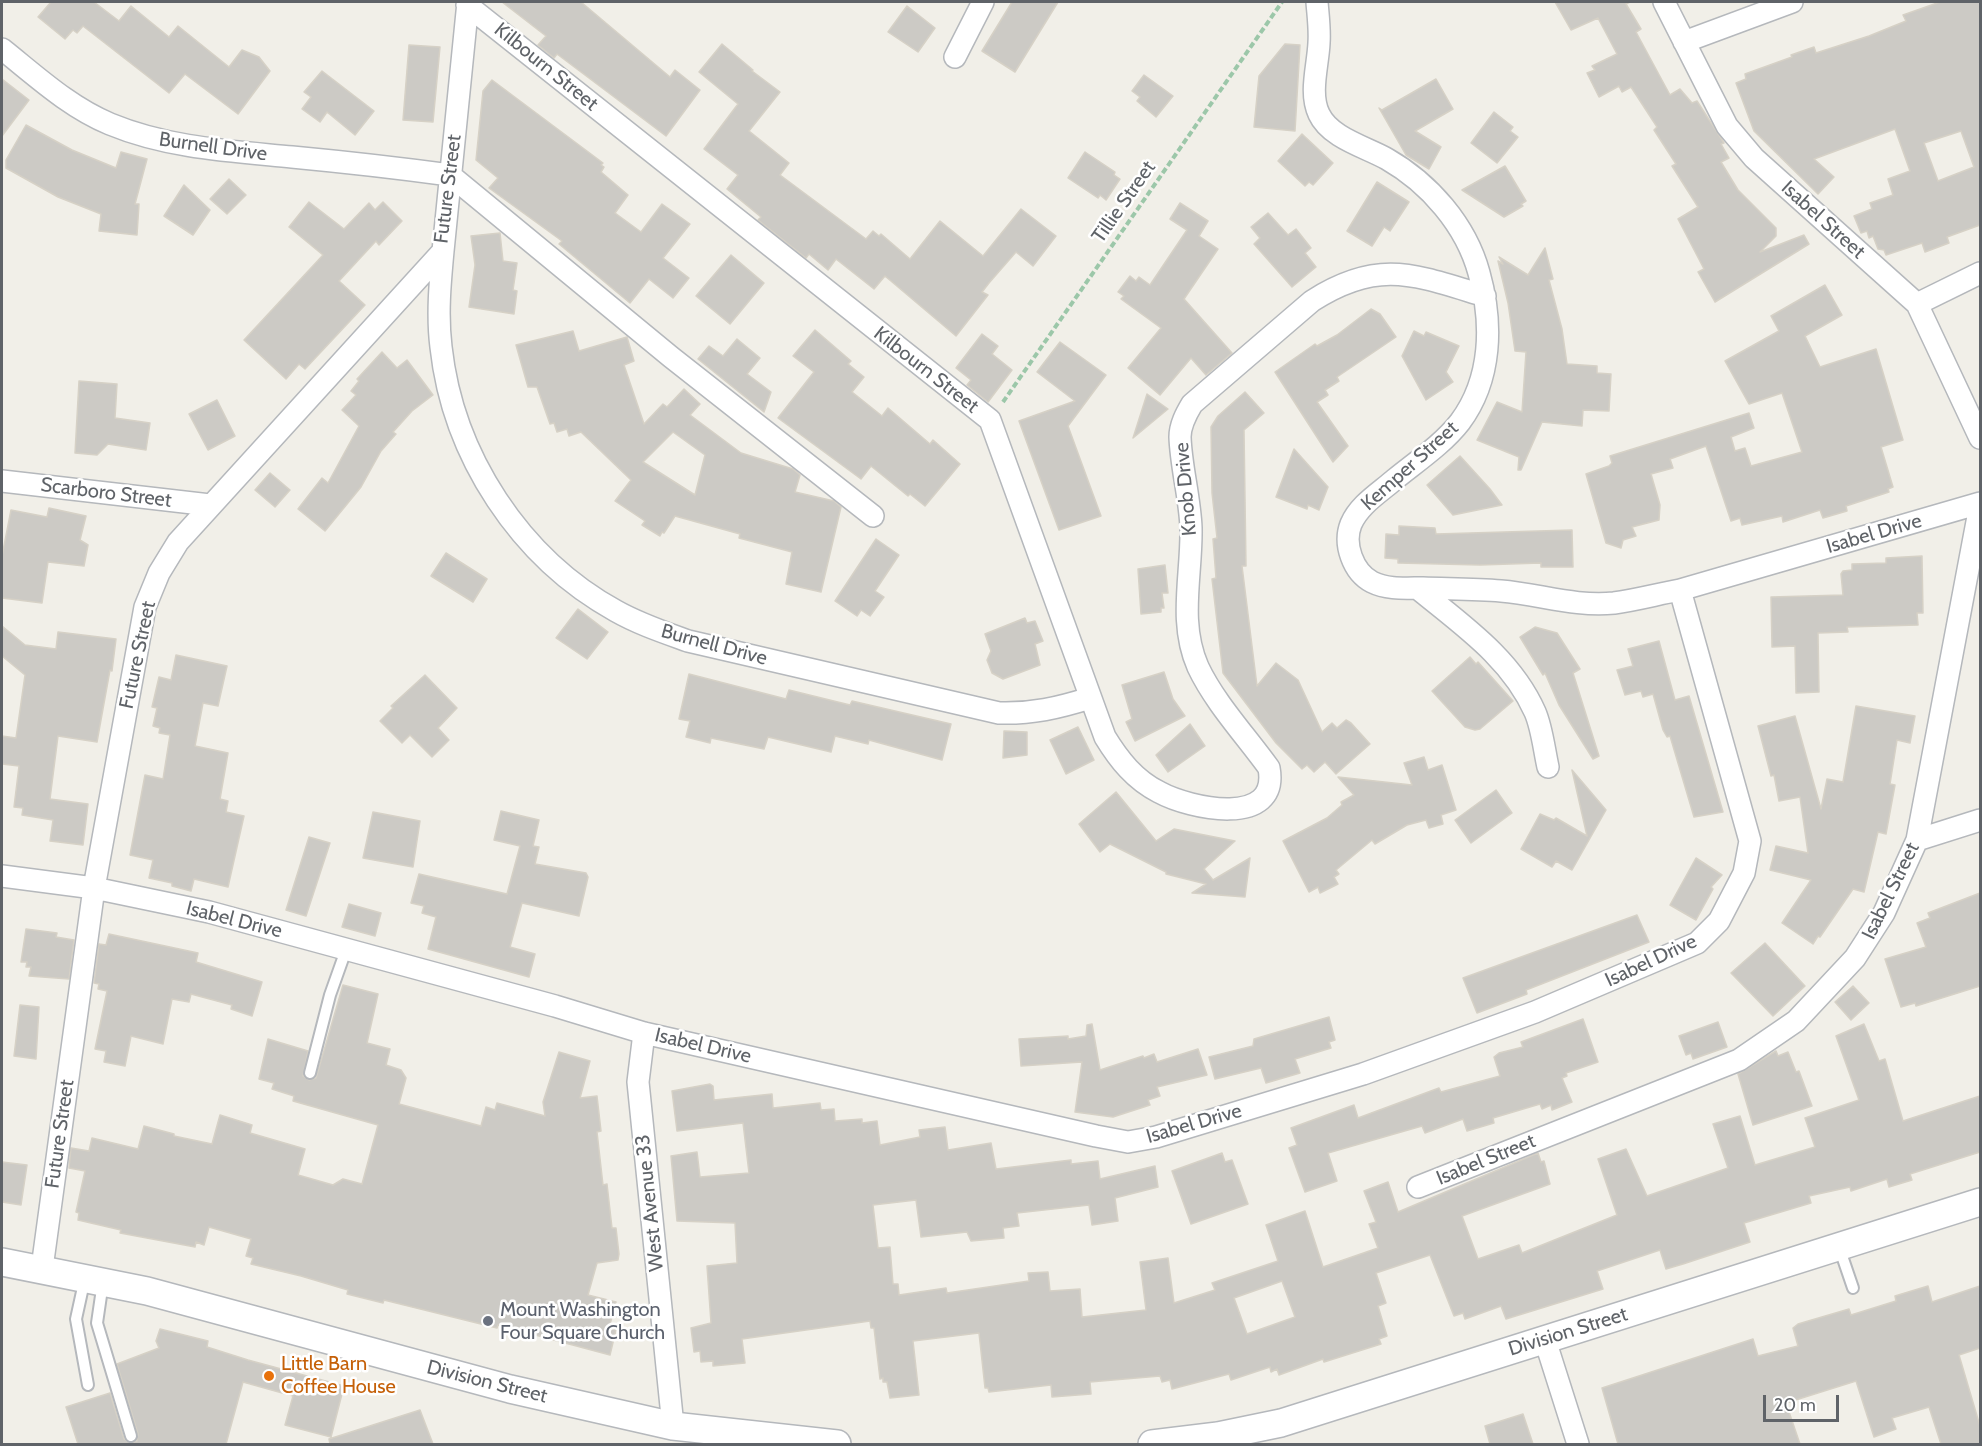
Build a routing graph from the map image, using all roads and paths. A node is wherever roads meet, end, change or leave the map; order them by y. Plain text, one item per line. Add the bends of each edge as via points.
1 (983, 2) edge
2 (1282, 2) edge
3 (1317, 2) edge
4 (1664, 2) edge
5 (1792, 2) edge
6 (468, 3) edge
7 (1684, 42) junction
8 (2, 50) edge
9 (955, 57) dead end
10 (450, 175) junction
11 (443, 251) junction
12 (1980, 273) edge
13 (1485, 296) junction
14 (1917, 304) junction
15 (990, 420) junction
16 (1980, 438) edge
17 (2, 480) edge
18 (210, 505) junction
19 (1980, 505) edge
20 (873, 516) dead end
21 (1418, 588) junction
22 (1680, 590) junction
23 (1090, 698) junction
24 (1548, 767) dead end
25 (1246, 807) joint
26 (1980, 820) edge
27 (1917, 840) junction
28 (2, 876) edge
29 (94, 888) junction
30 (346, 950) junction
31 (644, 1033) junction
32 (310, 1073) dead end
33 (1418, 1187) dead end
34 (1980, 1202) edge
35 (1839, 1247) junction
36 (2, 1262) edge
37 (42, 1268) junction
38 (94, 1280) junction
39 (1853, 1288) dead end
40 (1545, 1340) junction
41 (88, 1385) dead end
42 (674, 1435) edge
43 (131, 1436) dead end
44 (837, 1444) edge
45 (1152, 1444) edge
46 (1578, 1444) edge

1 - 9 street
2 - 15 path, Tillie Street
3 - 13 street, Kemper Street via 1319,40 1314,97 1320,116 1333,130 1405,171 1444,207 1463,235
4 - 7 street, Isabel Street
5 - 7 street
6 - 10 street, Future Street
6 - 15 street, Kilbourn Street
7 - 14 street, Isabel Street via 1727,126 1754,158
8 - 10 street, Burnell Drive via 66,100 108,123 158,141
10 - 11 street, Future Street
10 - 20 street
11 - 18 street, Future Street
11 - 23 street, Burnell Drive via 441,347 450,395 465,441 514,525 575,584 648,627 688,641 999,713 1054,710
12 - 14 street
13 - 21 street, Kemper Street via 1485,367 1475,398 1442,440 1360,510 1350,525 1348,543 1359,572 1372,582 1391,588
13 - 25 street, Knob Drive via 1413,275 1383,273 1334,287 1312,301 1192,404 1184,418 1180,436 1191,526 1186,616 1190,644 1210,687 1269,768 1272,781 1268,793 1258,803
14 - 16 street, Isabel Street
15 - 23 street, Kilbourn Street
17 - 18 street, Scarboro Street
18 - 29 street, Future Street via 178,542 159,573 145,608
19 - 22 street, Isabel Drive
19 - 27 street, Isabel Street
21 - 22 street, Kemper Street via 1502,591 1580,603 1614,603
21 - 24 street via 1498,655 1522,687 1536,714
22 - 31 street, Isabel Drive via 1750,841 1744,873 1719,921 1697,943 1535,1012 1363,1074 1128,1142
23 - 25 street, Kilbourn Street via 1105,737 1137,778 1159,793 1183,802
26 - 27 street
27 - 33 street, Isabel Street via 1884,913 1855,958 1796,1021 1739,1060
28 - 29 street, Isabel Drive
29 - 30 street, Isabel Drive via 209,912
29 - 37 street, Future Street
30 - 31 street, Isabel Drive
30 - 32 lane
31 - 42 street, West Avenue 33 via 638,1082
34 - 35 street, Division Street
35 - 39 lane
35 - 40 street, Division Street
36 - 37 street, Division Street
37 - 38 street, Division Street
38 - 41 lane via 76,1319
38 - 42 street, Division Street
38 - 43 lane via 98,1323
40 - 45 street, Division Street via 1281,1423
40 - 46 street
42 - 44 street, Division Street

